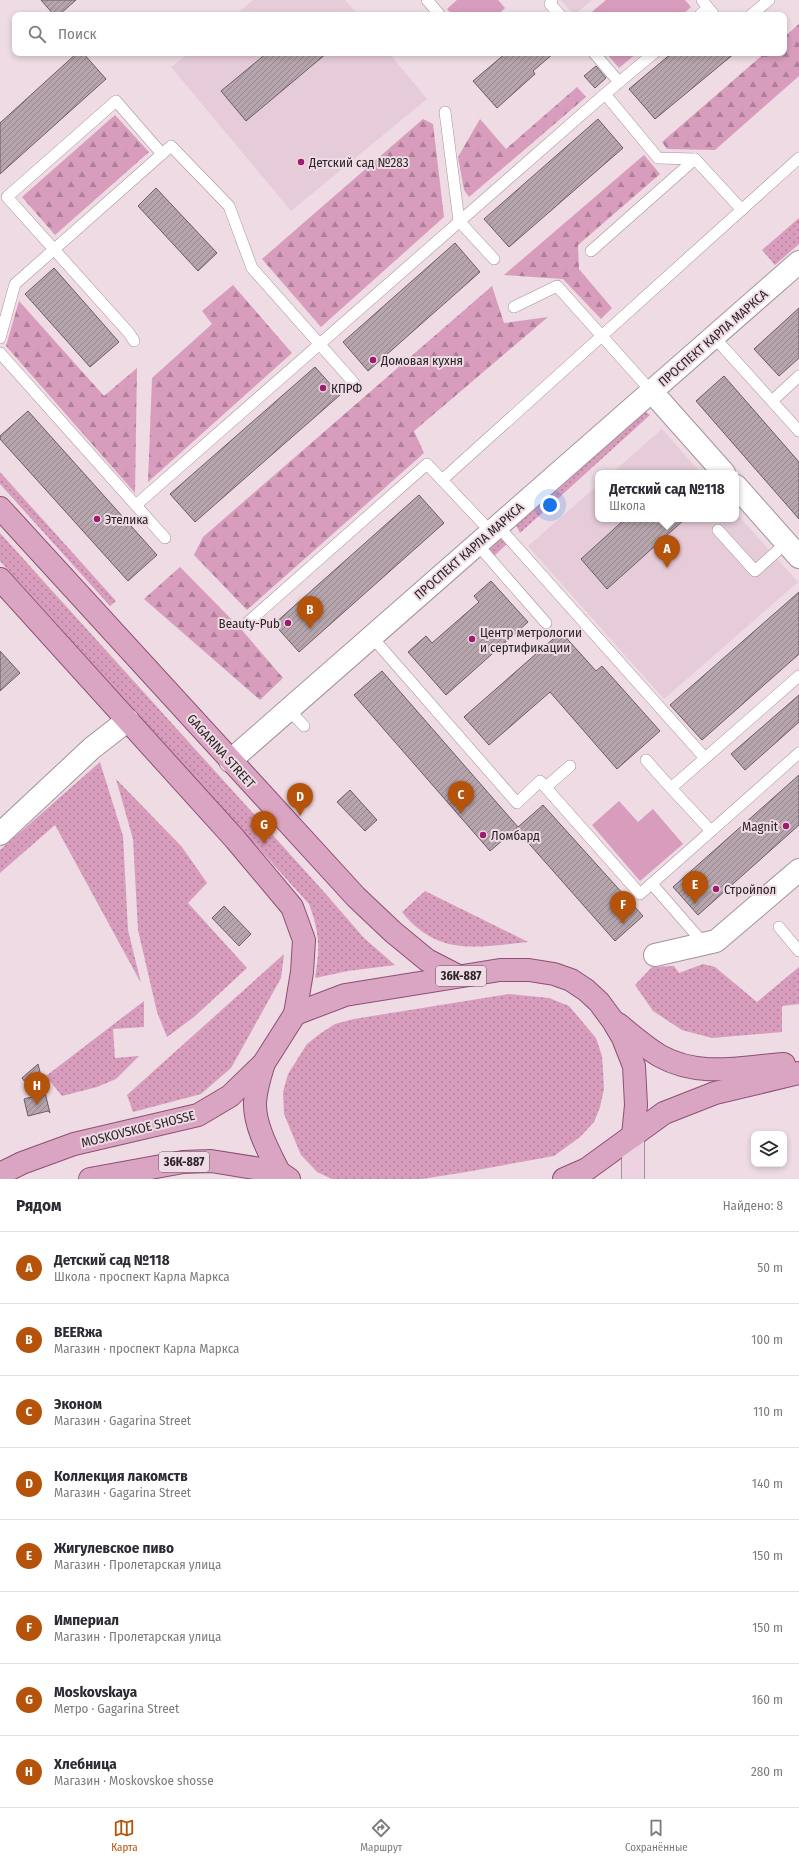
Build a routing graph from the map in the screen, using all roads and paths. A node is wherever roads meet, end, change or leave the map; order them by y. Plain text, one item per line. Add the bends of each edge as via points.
1 (428, 0) edge
2 (769, 0) edge
3 (549, 4) edge
4 (437, 12) edge
5 (557, 12) edge
6 (755, 12) edge
7 (597, 56) edge
8 (650, 56) edge
9 (619, 82) junction
10 (605, 94) junction
11 (445, 112) dead end
12 (162, 154) junction
13 (799, 158) edge
14 (695, 159) junction
15 (742, 210) junction
16 (459, 221) junction
17 (54, 250) junction
18 (592, 251) dead end
19 (494, 259) dead end
20 (799, 262) edge
21 (514, 307) dead end
22 (602, 336) junction
23 (714, 337) junction
24 (0, 338) edge
25 (134, 341) dead end
26 (320, 344) junction
27 (0, 353) edge
28 (799, 376) edge
29 (354, 383) dead end
30 (652, 392) junction
31 (772, 400) junction
32 (799, 431) edge
33 (721, 470) edge
34 (442, 480) junction
35 (739, 489) edge
36 (136, 505) junction
37 (0, 508) edge
38 (718, 530) dead end
39 (489, 534) junction
40 (165, 538) dead end
41 (793, 550) edge
42 (0, 579) edge
43 (247, 623) dead end
44 (546, 623) dead end
45 (372, 637) junction
46 (799, 676) edge
47 (289, 710) junction
48 (128, 720) junction
49 (304, 726) dead end
50 (799, 753) edge
51 (705, 758) junction
52 (646, 760) dead end
53 (230, 761) junction
54 (570, 766) dead end
55 (546, 787) junction
56 (671, 788) junction
57 (711, 832) junction
58 (0, 834) edge
59 (799, 870) edge
60 (652, 884) junction
61 (779, 927) dead end
62 (705, 945) junction
63 (799, 951) edge
64 (655, 955) dead end
65 (458, 976) junction
66 (295, 1014) junction
67 (613, 1021) junction
68 (264, 1063) junction
69 (799, 1063) edge
70 (799, 1073) edge
71 (633, 1136) junction
72 (0, 1174) edge
73 (284, 1176) edge
74 (90, 1179) edge
75 (564, 1179) edge
76 (633, 1179) edge

1 - 4 lane
2 - 6 lane
3 - 5 lane
7 - 9 lane
8 - 9 lane
9 - 10 lane
10 - 14 lane via 658,158
10 - 16 lane
11 - 16 lane
12 - 17 lane
12 - 17 lane via 116,101 7,197
12 - 26 lane via 171,146 229,206 252,268
13 - 15 lane
14 - 15 lane
14 - 18 lane
15 - 22 lane
16 - 19 lane
16 - 26 lane
17 - 24 lane via 15,284
17 - 25 lane
20 - 23 street, ПРОСПЕКТ КАРЛА МАРКСА
21 - 22 lane via 557,286
22 - 30 lane
22 - 34 lane
23 - 30 street, ПРОСПЕКТ КАРЛА МАРКСА
23 - 31 lane
26 - 29 lane
26 - 36 lane
27 - 36 lane
28 - 31 lane
30 - 33 street
30 - 39 street, ПРОСПЕКТ КАРЛА МАРКСА
31 - 32 lane
34 - 39 lane
34 - 43 lane via 427,464
35 - 41 street
36 - 40 lane
37 - 53 main road, GAGARINA STREET
38 - 41 lane via 755,571
39 - 44 lane
39 - 45 street, ПРОСПЕКТ КАРЛА МАРКСА
39 - 51 lane
42 - 48 main road
45 - 47 street, ПРОСПЕКТ КАРЛА МАРКСА
45 - 55 lane via 517,803 540,781
46 - 51 lane
47 - 49 lane
47 - 53 street, ПРОСПЕКТ КАРЛА МАРКСА
48 - 58 street via 92,748
48 - 66 main road via 292,907 304,940
50 - 57 lane
51 - 56 lane
52 - 56 lane
53 - 65 main road, GAGARINA STREET via 356,897 427,960
54 - 55 lane
55 - 60 lane via 640,894
56 - 57 lane
57 - 60 lane
59 - 62 street via 716,941
60 - 62 lane
61 - 63 lane
62 - 64 street
65 - 66 main road, 36К-887 via 345,995
65 - 67 main road, 36К-887 via 500,970 529,970 554,974 571,980 586,990
66 - 68 main road, MOSKOVSKOE SHOSSE / 36К-887
67 - 69 main road, 36К-887 via 659,1055 684,1066 702,1070
67 - 71 main road, 36К-887 via 632,1056 634,1066 636,1090
68 - 72 main road, MOSKOVSKOE SHOSSE / 36К-887 via 230,1096 198,1115 74,1144
68 - 73 main road, MOSKOVSKOE SHOSSE / 36К-887 via 255,1103 258,1122
70 - 71 main road via 715,1093 664,1113
71 - 75 main road via 587,1169
71 - 76 main road
73 - 74 main road, MOSKOVSKOE SHOSSE / 36К-887 via 219,1161 183,1162

